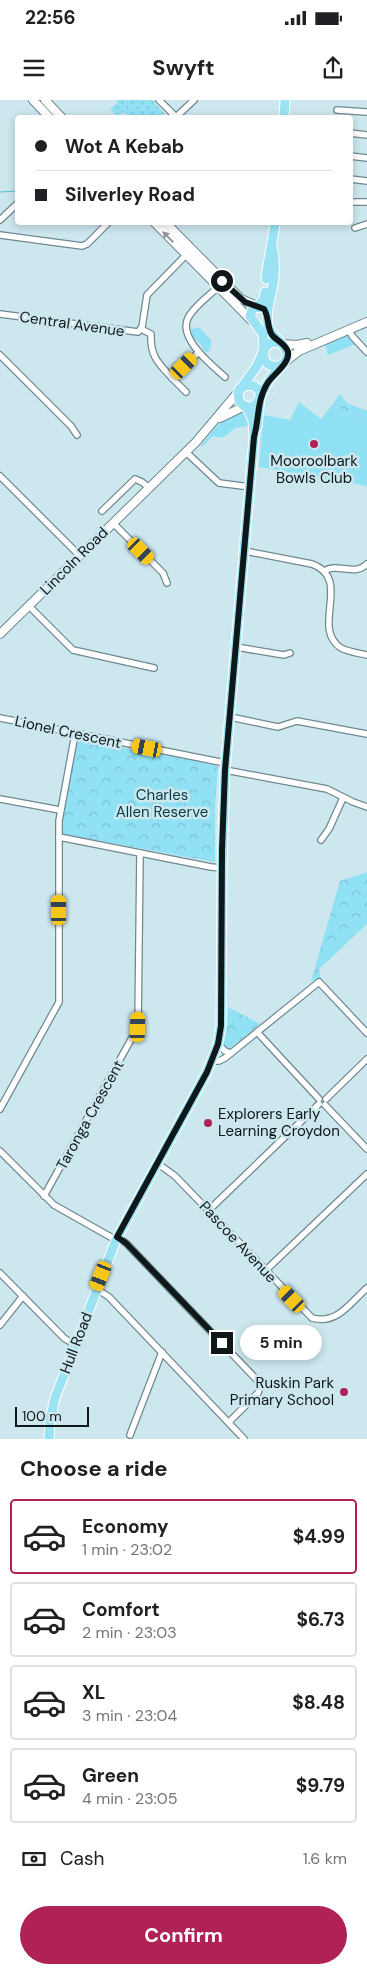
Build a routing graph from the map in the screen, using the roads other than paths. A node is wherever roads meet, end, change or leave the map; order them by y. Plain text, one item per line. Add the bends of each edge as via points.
1 (33, 100) edge
2 (159, 100) edge
3 (194, 100) edge
4 (285, 100) edge
5 (48, 109) edge
6 (338, 110) dead end
7 (367, 112) edge
8 (173, 115) edge
9 (179, 115) edge
10 (284, 115) edge
11 (353, 133) edge
12 (367, 135) edge
13 (353, 156) edge
14 (367, 158) edge
15 (353, 179) edge
16 (367, 181) edge
17 (353, 202) edge
18 (367, 202) edge
19 (15, 206) edge
20 (0, 220) edge
21 (367, 224) edge
22 (105, 225) edge
23 (157, 225) edge
24 (167, 225) edge
25 (274, 225) edge
26 (355, 228) dead end
27 (0, 235) edge
28 (189, 253) junction
29 (218, 287) junction
30 (268, 292) junction
31 (258, 306) junction
32 (0, 314) edge
33 (267, 314) junction
34 (367, 321) edge
35 (253, 322) junction
36 (141, 329) junction
37 (348, 329) junction
38 (320, 340) junction
39 (282, 344) junction
40 (200, 352) junction
41 (263, 352) junction
42 (367, 352) edge
43 (0, 355) edge
44 (285, 362) junction
45 (172, 378) junction
46 (225, 378) dead end
47 (239, 390) junction
48 (186, 392) dead end
49 (260, 398) junction
50 (245, 406) junction
51 (213, 423) junction
52 (77, 435) dead end
53 (254, 437) junction
54 (186, 452) junction
55 (0, 476) edge
56 (250, 487) junction
57 (149, 488) junction
58 (102, 511) dead end
59 (113, 523) junction
60 (245, 551) junction
61 (80, 556) junction
62 (367, 564) edge
63 (324, 571) junction
64 (168, 583) dead end
65 (30, 606) junction
66 (2, 630) edge
67 (236, 647) junction
68 (290, 653) dead end
69 (367, 655) edge
70 (154, 668) dead end
71 (230, 717) junction
72 (0, 718) edge
73 (75, 734) junction
74 (367, 734) edge
75 (225, 766) junction
76 (343, 798) junction
77 (0, 799) edge
78 (367, 807) edge
79 (60, 810) junction
80 (59, 837) junction
81 (321, 840) dead end
82 (140, 854) junction
83 (222, 868) junction
84 (257, 1032) junction
85 (367, 1033) edge
86 (218, 1044) junction
87 (231, 1054) junction
88 (367, 1059) edge
89 (212, 1062) junction
90 (322, 1102) junction
91 (0, 1109) edge
92 (367, 1149) edge
93 (0, 1151) edge
94 (157, 1163) junction
95 (367, 1174) edge
96 (44, 1196) junction
97 (208, 1211) junction
98 (116, 1238) junction
99 (265, 1271) junction
100 (0, 1273) edge
101 (367, 1288) edge
102 (97, 1289) junction
103 (23, 1296) junction
104 (0, 1325) edge
105 (75, 1345) junction
106 (162, 1352) junction
107 (228, 1422) junction
108 (130, 1435) dead end
109 (49, 1439) edge
110 (244, 1439) edge

1 - 5 main road
2 - 8 street
3 - 9 street
4 - 10 main road
6 - 7 street
11 - 12 street
13 - 14 street
15 - 16 street
17 - 18 street
19 - 20 street
21 - 26 street
22 - 27 street via 82,246
28 -> 23 main road
24 - 28 main road
25 - 30 main road via 272,247 275,258
28 - 29 main road
28 - 31 main road via 241,299
28 - 36 street, Central Avenue via 147,295
29 - 35 main road
29 - 40 street via 191,313 187,322 189,338
30 - 31 main road
30 - 33 main road
31 - 33 main road
31 - 35 main road via 251,312
32 - 36 street, Central Avenue via 136,332
33 - 35 main road via 261,323
33 - 39 main road via 270,330
34 - 37 main road
35 - 41 main road via 262,334
36 - 45 street via 151,334 154,356
37 - 38 main road
37 - 42 street
38 - 39 main road
38 - 44 main road
39 - 41 main road via 270,343
39 - 44 main road via 288,352
40 - 45 street
40 - 46 street
41 - 44 main road via 268,364 276,366
41 - 47 main road
43 - 52 street
44 - 49 main road, Hull Road via 267,383
45 - 48 street
47 - 49 main road via 247,385 254,386 260,391
47 - 50 main road via 238,400
47 - 51 main road, Lincoln Road
49 - 50 main road via 254,406
49 - 53 main road, Hull Road
50 - 51 main road, Lincoln Road
50 - 53 main road, Hull Road via 253,420
51 - 54 main road, Lincoln Road
53 - 56 main road, Hull Road
54 - 56 street via 219,483
54 - 57 main road, Lincoln Road
55 - 61 street
56 - 60 main road, Hull Road
57 - 58 street, Lincoln Road via 135,479
57 - 59 main road, Lincoln Road
59 - 61 main road, Lincoln Road
59 - 64 street via 163,573
60 - 63 street via 312,564
60 - 67 main road, Hull Road
61 - 65 main road, Lincoln Road
62 - 63 street via 356,571 333,568
63 - 69 street via 332,588 329,623 335,642 346,650
65 - 66 main road, Lincoln Road
65 - 70 street via 73,650
67 - 68 street via 284,655
67 - 71 main road, Hull Road
71 - 74 street via 278,727 297,721
71 - 75 main road, Hull Road
72 - 73 street, Lionel Crescent
73 - 75 street, Lionel Crescent
73 - 79 street
75 - 76 street, Lionel Crescent via 328,789
75 - 83 main road, Hull Road
76 - 78 street, Lionel Crescent
76 - 81 street
77 - 79 street
79 - 80 street
80 - 82 street
80 - 91 street via 59,1002
82 - 83 street
82 - 96 street, Taronga Crescent via 138,1027
83 - 86 main road, Hull Road via 221,1026
84 - 85 street via 319,982
84 - 87 street
84 - 90 street
86 - 87 street
86 - 89 main road, Hull Road
87 - 89 street
88 - 90 street
89 - 94 main road, Hull Road
90 - 92 street
90 - 97 street
93 - 96 street
94 - 97 street, Pascoe Avenue
94 - 98 main road, Hull Road
95 - 99 street
96 - 98 street via 54,1206
97 - 99 street, Pascoe Avenue
98 - 102 main road, Hull Road
98 - 107 street via 126,1243 258,1381 258,1393
99 - 101 street, Pascoe Avenue via 305,1313 317,1320 336,1316
100 - 103 street
102 - 105 main road, Hull Road
102 - 106 street via 110,1297
103 - 104 street
103 - 105 street
105 - 109 main road, Hull Road via 52,1410
106 - 107 street
106 - 108 street
107 - 110 street

